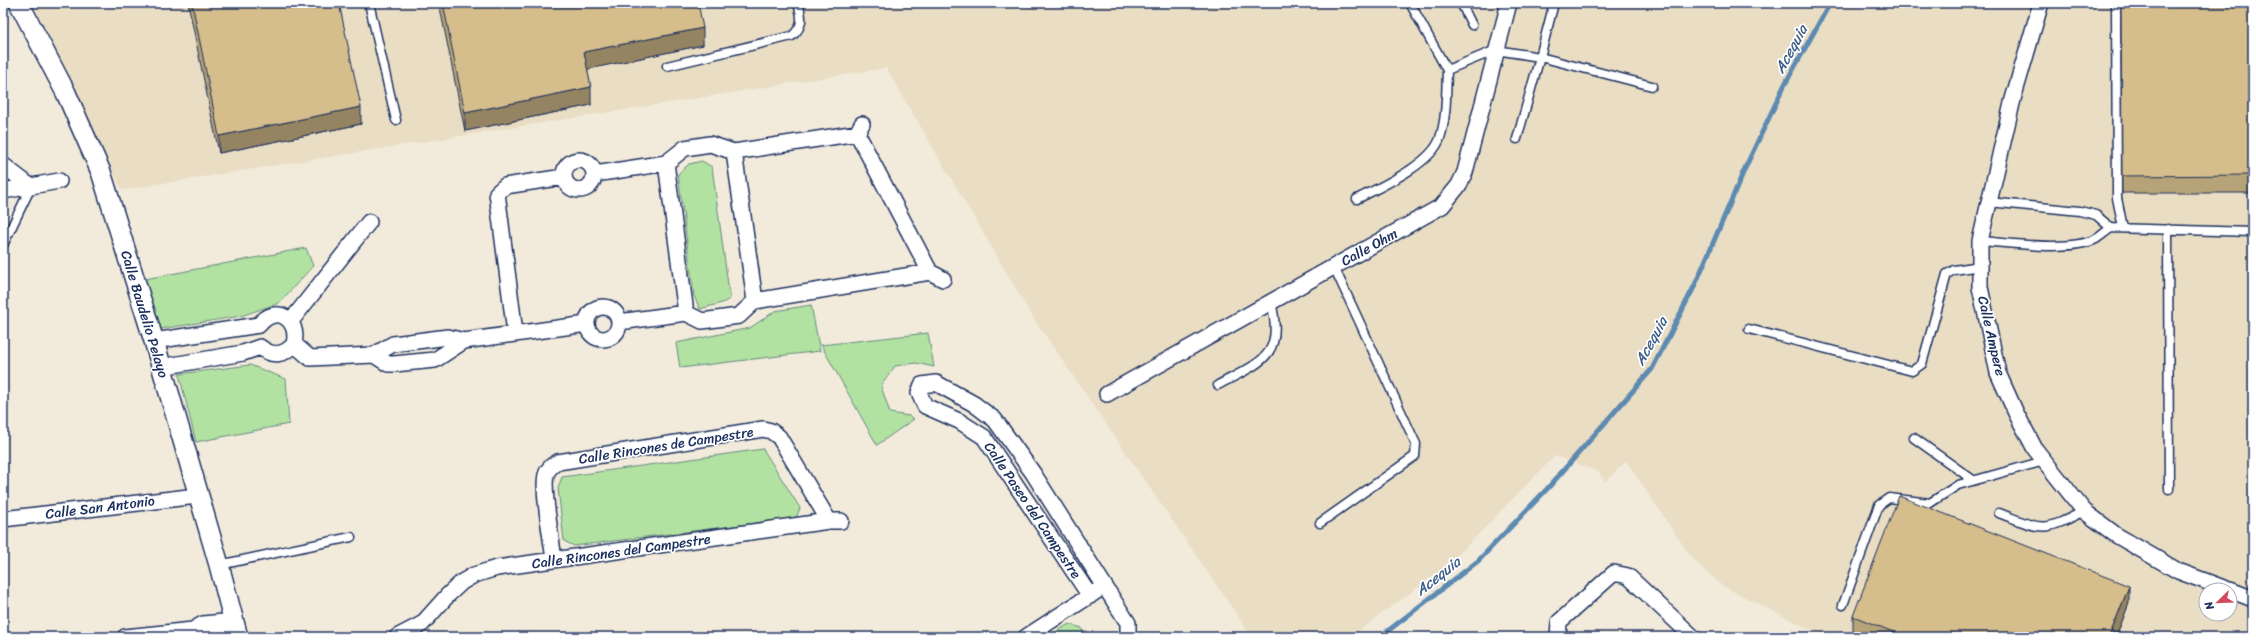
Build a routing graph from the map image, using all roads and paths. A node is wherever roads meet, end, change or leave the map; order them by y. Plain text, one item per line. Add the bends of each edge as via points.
1 (19, 3) edge
2 (369, 3) edge
3 (798, 3) edge
4 (1410, 3) edge
5 (1461, 3) edge
6 (1509, 3) edge
7 (1554, 3) edge
8 (2041, 3) edge
9 (2116, 3) edge
10 (1472, 25) dead end
11 (1496, 50) junction
12 (1540, 57) junction
13 (667, 66) dead end
14 (1447, 70) junction
15 (1652, 86) dead end
16 (396, 120) dead end
17 (1516, 139) dead end
18 (734, 152) junction
19 (666, 163) junction
20 (3, 165) edge
21 (595, 174) junction
22 (564, 177) junction
23 (59, 181) dead end
24 (31, 187) junction
25 (3, 191) edge
26 (1357, 199) dead end
27 (1989, 202) junction
28 (370, 222) dead end
29 (2111, 228) junction
30 (2123, 228) junction
31 (2168, 228) junction
32 (2253, 232) edge
33 (1980, 241) junction
34 (3, 245) edge
35 (1980, 266) junction
36 (1334, 267) junction
37 (755, 301) junction
38 (1271, 302) junction
39 (686, 313) junction
40 (292, 321) junction
41 (619, 322) junction
42 (587, 324) junction
43 (258, 325) junction
44 (1749, 329) dead end
45 (515, 333) junction
46 (154, 341) junction
47 (464, 341) junction
48 (294, 344) junction
49 (260, 347) junction
50 (374, 355) junction
51 (161, 367) junction
52 (1218, 385) dead end
53 (1107, 394) dead end
54 (1914, 438) dead end
55 (2044, 460) junction
56 (1033, 473) junction
57 (1973, 480) junction
58 (1016, 484) junction
59 (2169, 489) dead end
60 (198, 496) junction
61 (2084, 511) junction
62 (1999, 513) dead end
63 (3, 519) edge
64 (835, 521) joint
65 (1320, 524) dead end
66 (351, 537) dead end
67 (554, 560) junction
68 (219, 565) junction
69 (2208, 582) edge
70 (1104, 587) junction
71 (2238, 593) edge
72 (1090, 596) junction
73 (2253, 599) edge
74 (1843, 605) dead end
75 (237, 631) edge
76 (421, 631) edge
77 (125, 637) edge
78 (397, 637) edge
79 (1026, 637) edge
80 (1128, 637) edge
81 (1558, 637) edge
82 (1693, 637) edge

1 - 46 street, Calle Baudelio Pelayo via 66,93 101,172
2 - 16 lane
3 - 13 lane via 802,18 801,26 792,36
4 - 14 lane
5 - 10 lane
6 - 11 street, Calle Ohm
7 - 12 lane
8 - 27 street, Calle Ampere via 2013,99
9 - 30 lane via 2117,198
11 - 12 lane
11 - 14 lane
11 - 36 street, Calle Ohm via 1465,172 1452,196 1442,206
12 - 15 lane
12 - 17 lane
14 - 26 lane via 1445,114 1440,139 1420,162 1405,174
18 - 19 street via 710,144 685,148
18 - 37 street
18 - 37 street via 860,128 937,276
19 - 21 street
19 - 39 street
20 - 24 street
21 - 22 street via 592,184 582,191 570,187
21 - 22 street via 590,164 579,160 567,166
22 - 45 street via 505,186 497,193
23 - 24 street
24 - 25 street
24 - 34 lane
27 - 29 lane via 2080,211 2096,215
27 - 33 street, Calle Ampere
28 - 40 street
29 - 30 lane
29 - 33 lane via 2097,239 2082,244
30 - 31 lane
31 - 32 lane
31 - 59 lane
33 - 35 street, Calle Ampere
35 - 44 lane via 1954,270 1947,274 1922,364 1912,371
35 - 55 street, Calle Ampere via 1980,287 1998,373 2035,450
36 - 38 street, Calle Ohm
36 - 65 lane via 1416,444 1416,451 1415,456
37 - 39 street via 739,316 702,321
38 - 52 lane via 1276,322 1270,351 1256,365
38 - 53 street, Calle Ohm
39 - 41 street
40 - 43 street via 287,317 272,315
40 - 48 street via 297,333
41 - 42 street via 615,313 604,307 592,311
41 - 42 street via 616,332 604,339 594,336
42 - 45 street
43 - 46 street
43 - 49 street via 256,333
45 - 47 street
46 - 51 street, Calle Baudelio Pelayo
47 - 50 street via 448,337 394,344
47 - 50 street via 435,360 388,364
48 - 49 street via 287,352 273,355
48 - 50 street via 310,358
49 - 51 street
51 - 60 street, Calle Baudelio Pelayo
54 - 57 lane
55 - 57 lane
55 - 61 street, Calle Ampere
56 - 58 street
56 - 58 street, Calle Paseo del Campestre via 995,420 936,383 922,385 919,393 925,406 960,421 984,437
56 - 70 street, Calle Paseo del Campestre
57 - 74 lane via 1949,490 1930,503 1889,498 1878,505
58 - 72 street, Calle Paseo del Campestre
60 - 63 street, Calle San Antonio
60 - 68 street, Calle Baudelio Pelayo
61 - 62 lane via 2044,528
61 - 69 street, Calle Ampere via 2116,535 2178,571
64 - 67 street, Calle Rincones del Campestre
64 - 67 street, Calle Rincones de Campestre via 779,437 772,431 763,429 554,464 548,469 545,482
66 - 68 lane
67 - 76 street, Calle Rincones del Campestre via 497,568 474,575 448,595
68 - 75 street, Calle Baudelio Pelayo
70 - 72 street
70 - 80 street, Calle Paseo del Campestre via 1128,623
71 - 73 street, Calle Ampere
72 - 79 street
75 - 77 street via 204,636 193,630
76 - 78 street, Calle Rincones del Campestre
81 - 82 street via 1559,622 1614,572 1618,572 1628,576

